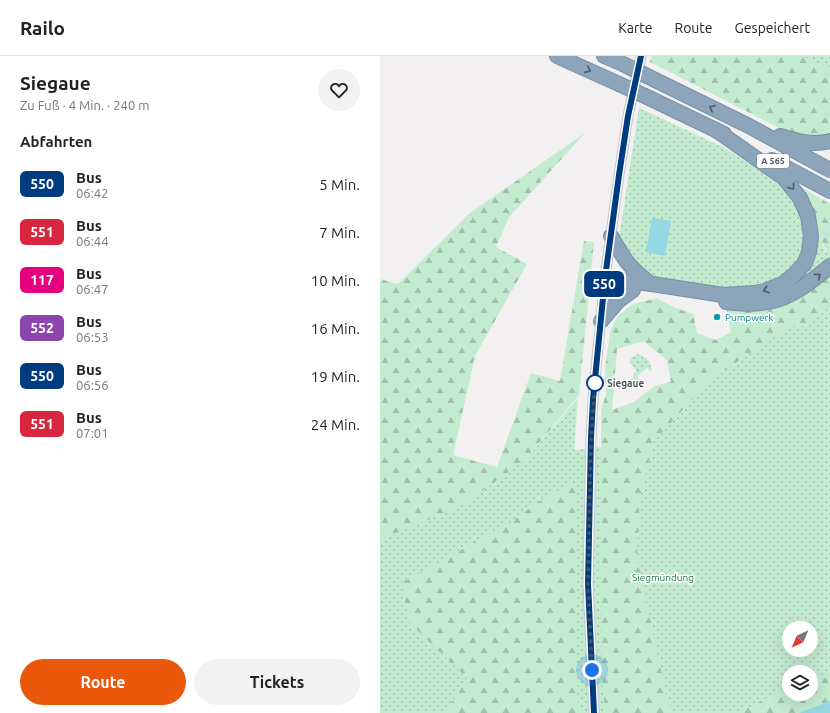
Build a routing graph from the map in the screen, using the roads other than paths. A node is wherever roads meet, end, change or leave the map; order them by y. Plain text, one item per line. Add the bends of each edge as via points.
1 (556, 56) edge
2 (604, 56) edge
3 (641, 56) edge
4 (747, 125) junction
5 (716, 130) junction
6 (830, 141) edge
7 (830, 170) edge
8 (830, 191) edge
9 (611, 236) junction
10 (830, 266) edge
11 (605, 283) junction
12 (652, 284) junction
13 (633, 290) junction
14 (601, 321) junction
15 (594, 713) edge

1 -> 5 highway, A 565, bridge
4 -> 2 highway, A 565, bridge
3 - 9 main road via 628,116
4 - 6 highway via 800,142
4 - 7 highway, A 565
5 - 8 highway, A 565
5 -> 12 highway via 784,178 800,198 808,216 811,236 805,263 784,283 754,293 723,295
9 - 11 main road
9 - 12 highway via 625,260
13 -> 10 highway via 753,304 777,301 792,295
11 - 12 highway
11 - 13 highway
11 - 14 main road
13 - 14 highway via 618,301
14 - 15 main road via 591,438 588,584

